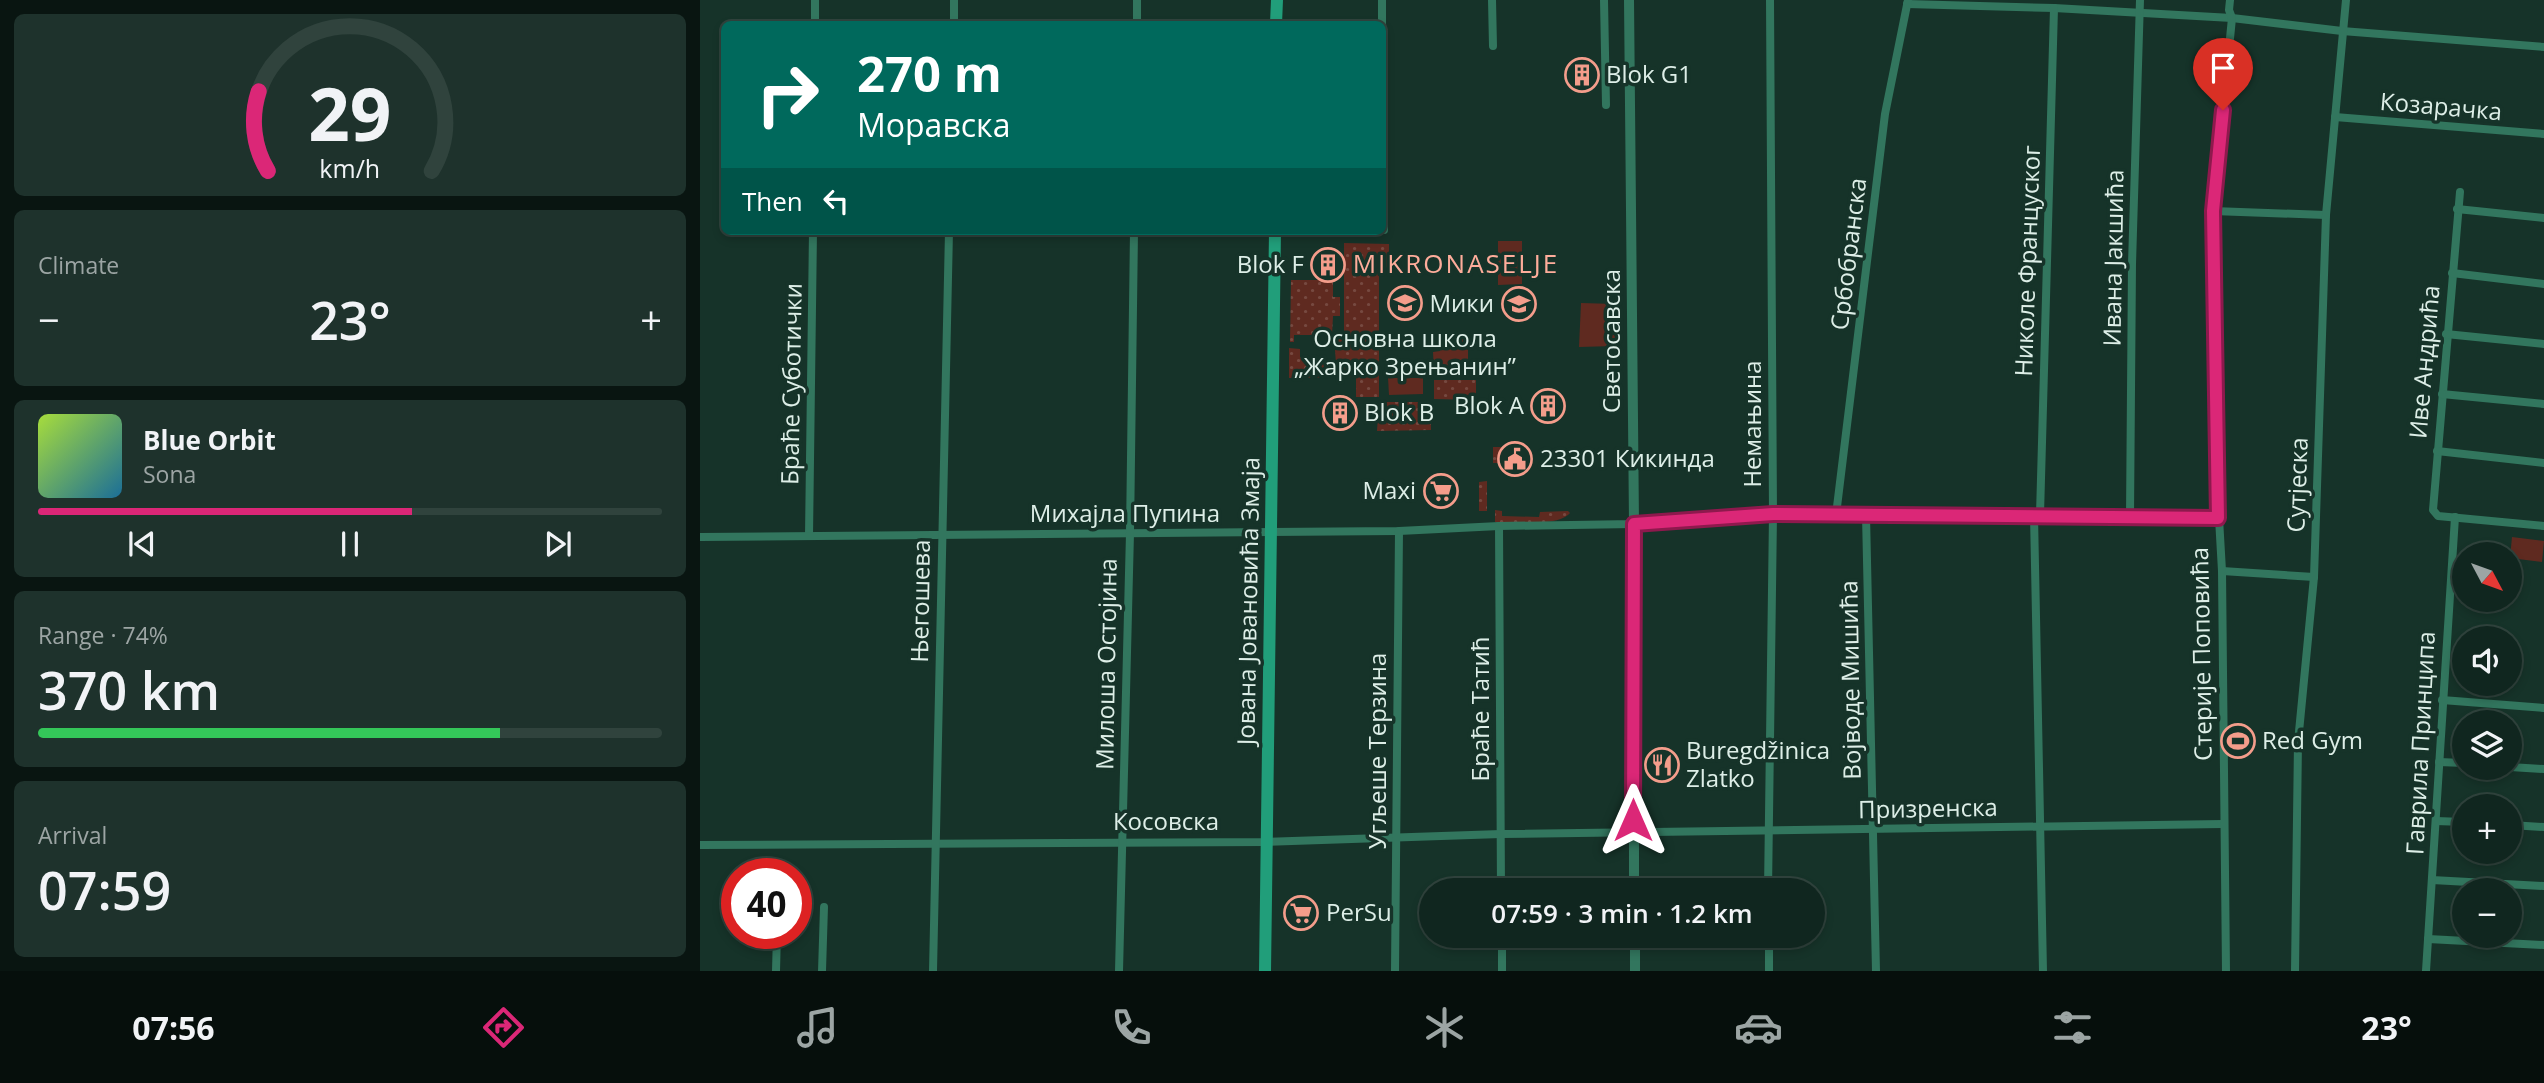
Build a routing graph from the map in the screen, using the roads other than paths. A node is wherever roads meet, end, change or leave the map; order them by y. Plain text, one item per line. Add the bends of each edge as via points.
1 (816, 0) edge
2 (954, 0) edge
3 (1138, 0) edge
4 (1277, 0) edge
5 (1382, 0) edge
6 (1492, 0) edge
7 (1604, 0) edge
8 (1629, 0) edge
9 (1770, 0) edge
10 (2140, 0) edge
11 (2231, 0) edge
12 (2346, 0) edge
13 (1908, 2) edge
14 (2054, 8) junction
15 (2138, 13) junction
16 (2232, 18) junction
17 (815, 21) edge
18 (954, 21) edge
19 (1137, 21) edge
20 (1276, 21) edge
21 (1382, 21) edge
22 (2342, 31) junction
23 (1493, 46) dead end
24 (2544, 47) edge
25 (1606, 105) dead end
26 (2335, 117) junction
27 (2544, 134) edge
28 (2460, 192) dead end
29 (2457, 209) junction
30 (2213, 211) junction
31 (2326, 215) junction
32 (2544, 218) edge
33 (813, 235) edge
34 (949, 235) edge
35 (1134, 235) edge
36 (1275, 235) edge
37 (2452, 273) junction
38 (2544, 284) edge
39 (2446, 334) junction
40 (2544, 344) edge
41 (2441, 394) junction
42 (2544, 404) edge
43 (2437, 451) junction
44 (2544, 463) edge
45 (1773, 514) junction
46 (1836, 515) junction
47 (1866, 515) junction
48 (2037, 515) junction
49 (2130, 517) junction
50 (2455, 517) junction
51 (2218, 518) junction
52 (1634, 524) junction
53 (1499, 526) junction
54 (2544, 526) edge
55 (1399, 531) junction
56 (1130, 533) junction
57 (1272, 533) junction
58 (942, 535) junction
59 (700, 537) edge
60 (809, 537) junction
61 (2222, 571) junction
62 (2314, 577) junction
63 (2442, 701) junction
64 (2544, 708) edge
65 (2439, 762) junction
66 (2452, 763) edge
67 (2522, 768) edge
68 (2544, 769) edge
69 (2436, 821) junction
70 (2452, 822) edge
71 (2223, 824) junction
72 (2522, 826) edge
73 (2042, 827) junction
74 (2544, 827) edge
75 (1873, 829) junction
76 (1768, 832) junction
77 (1633, 833) junction
78 (1500, 834) junction
79 (1396, 839) junction
80 (1122, 841) junction
81 (1266, 842) junction
82 (937, 843) junction
83 (700, 845) edge
84 (1501, 878) edge
85 (1633, 878) edge
86 (1768, 878) edge
87 (2432, 880) junction
88 (2544, 886) edge
89 (824, 907) dead end
90 (2428, 939) junction
91 (2544, 945) edge
92 (1502, 948) edge
93 (1635, 948) edge
94 (1769, 948) edge
95 (777, 949) edge
96 (776, 971) edge
97 (822, 971) edge
98 (933, 971) edge
99 (1119, 971) edge
100 (1265, 971) edge
101 (1395, 971) edge
102 (1502, 971) edge
103 (1635, 971) edge
104 (1769, 971) edge
105 (1876, 971) edge
106 (2043, 971) edge
107 (2226, 971) edge
108 (2295, 971) edge
109 (2426, 971) edge

1 - 17 street
2 - 18 street
3 - 19 street
4 - 20 main road
5 - 21 street
6 - 23 street
7 - 25 street
8 - 52 street, Светосавска
9 - 45 street, Немањина
10 - 15 street, Ивана Јакшића
11 - 16 street, Стерије Поповића
12 - 22 street, Сутјеска
13 - 14 street
13 - 46 street, Србобранска via 1885,114
14 - 15 street
14 - 48 street, Николе Француског
15 - 16 street
15 - 49 street, Ивана Јакшића
16 - 22 street
16 - 30 street, Стерије Поповића
22 - 24 street
22 - 26 street, Сутјеска
26 - 27 street, Козарачка
26 - 31 street, Сутјеска
28 - 29 street, Иве Андрића
29 - 32 street
29 - 37 street, Иве Андрића
30 - 31 street
30 - 51 street, Стерије Поповића
31 - 62 street, Сутјеска
33 - 60 street, Браће Суботички
34 - 58 street, Његошева
35 - 56 street, Милоша Остојина
36 - 57 main road, Јована Јовановића Змаја
37 - 38 street
37 - 39 street, Иве Андрића
39 - 40 street
39 - 41 street, Иве Андрића
41 - 42 street
41 - 43 street, Иве Андрића
43 - 44 street
43 - 50 street, Иве Андрића via 2433,510 2438,516
45 - 46 street, Михајла Пупина
45 - 52 street, Михајла Пупина
45 - 76 street, Немањина
46 - 47 street, Михајла Пупина
47 - 48 street, Михајла Пупина
47 - 75 street, Војводе Мишића
48 - 49 street, Михајла Пупина
48 - 73 street, Николе Француског
49 - 51 street, Михајла Пупина
50 - 54 street
50 - 63 street, Гаврила Принципа
51 - 61 street, Стерије Поповића
52 - 53 street, Михајла Пупина
52 - 77 street, Светосавска
53 - 55 street, Михајла Пупина
53 - 78 street, Браће Татић
55 - 57 street, Михајла Пупина
55 - 79 street, Угљеше Терзина
56 - 57 street, Михајла Пупина
56 - 58 street, Михајла Пупина
56 - 80 street, Милоша Остојина
57 - 81 main road, Јована Јовановића Змаја
58 - 60 street, Михајла Пупина
58 - 82 street, Његошева
59 - 60 street, Михајла Пупина
61 - 62 street
61 - 71 street, Стерије Поповића
62 - 108 street, Сутјеска via 2298,742
63 - 64 street
63 - 65 street, Гаврила Принципа
65 - 66 street
65 - 69 street, Гаврила Принципа
67 - 68 street
69 - 70 street
69 - 87 street, Гаврила Принципа
71 - 73 street, Призренска
71 - 107 street, Стерије Поповића
72 - 74 street
73 - 75 street, Призренска
73 - 106 street, Николе Француског
75 - 76 street, Призренска
75 - 105 street, Војводе Мишића
76 - 77 street, Призренска
76 - 86 street, Немањина
77 - 78 street, Косовска
77 - 85 street, Светосавска
78 - 79 street, Косовска
78 - 84 street, Браће Татић
79 - 81 street, Косовска
79 - 101 street, Угљеше Терзина
80 - 81 street, Косовска
80 - 82 street, Косовска
80 - 99 street, Милоша Остојина
81 - 100 main road, Јована Јовановића Змаја
82 - 83 street, Косовска
82 - 98 street, Његошева
87 - 88 street
87 - 90 street, Гаврила Принципа
89 - 97 street
90 - 91 street
90 - 109 street, Гаврила Принципа
92 - 102 street
93 - 103 street
94 - 104 street
95 - 96 street

